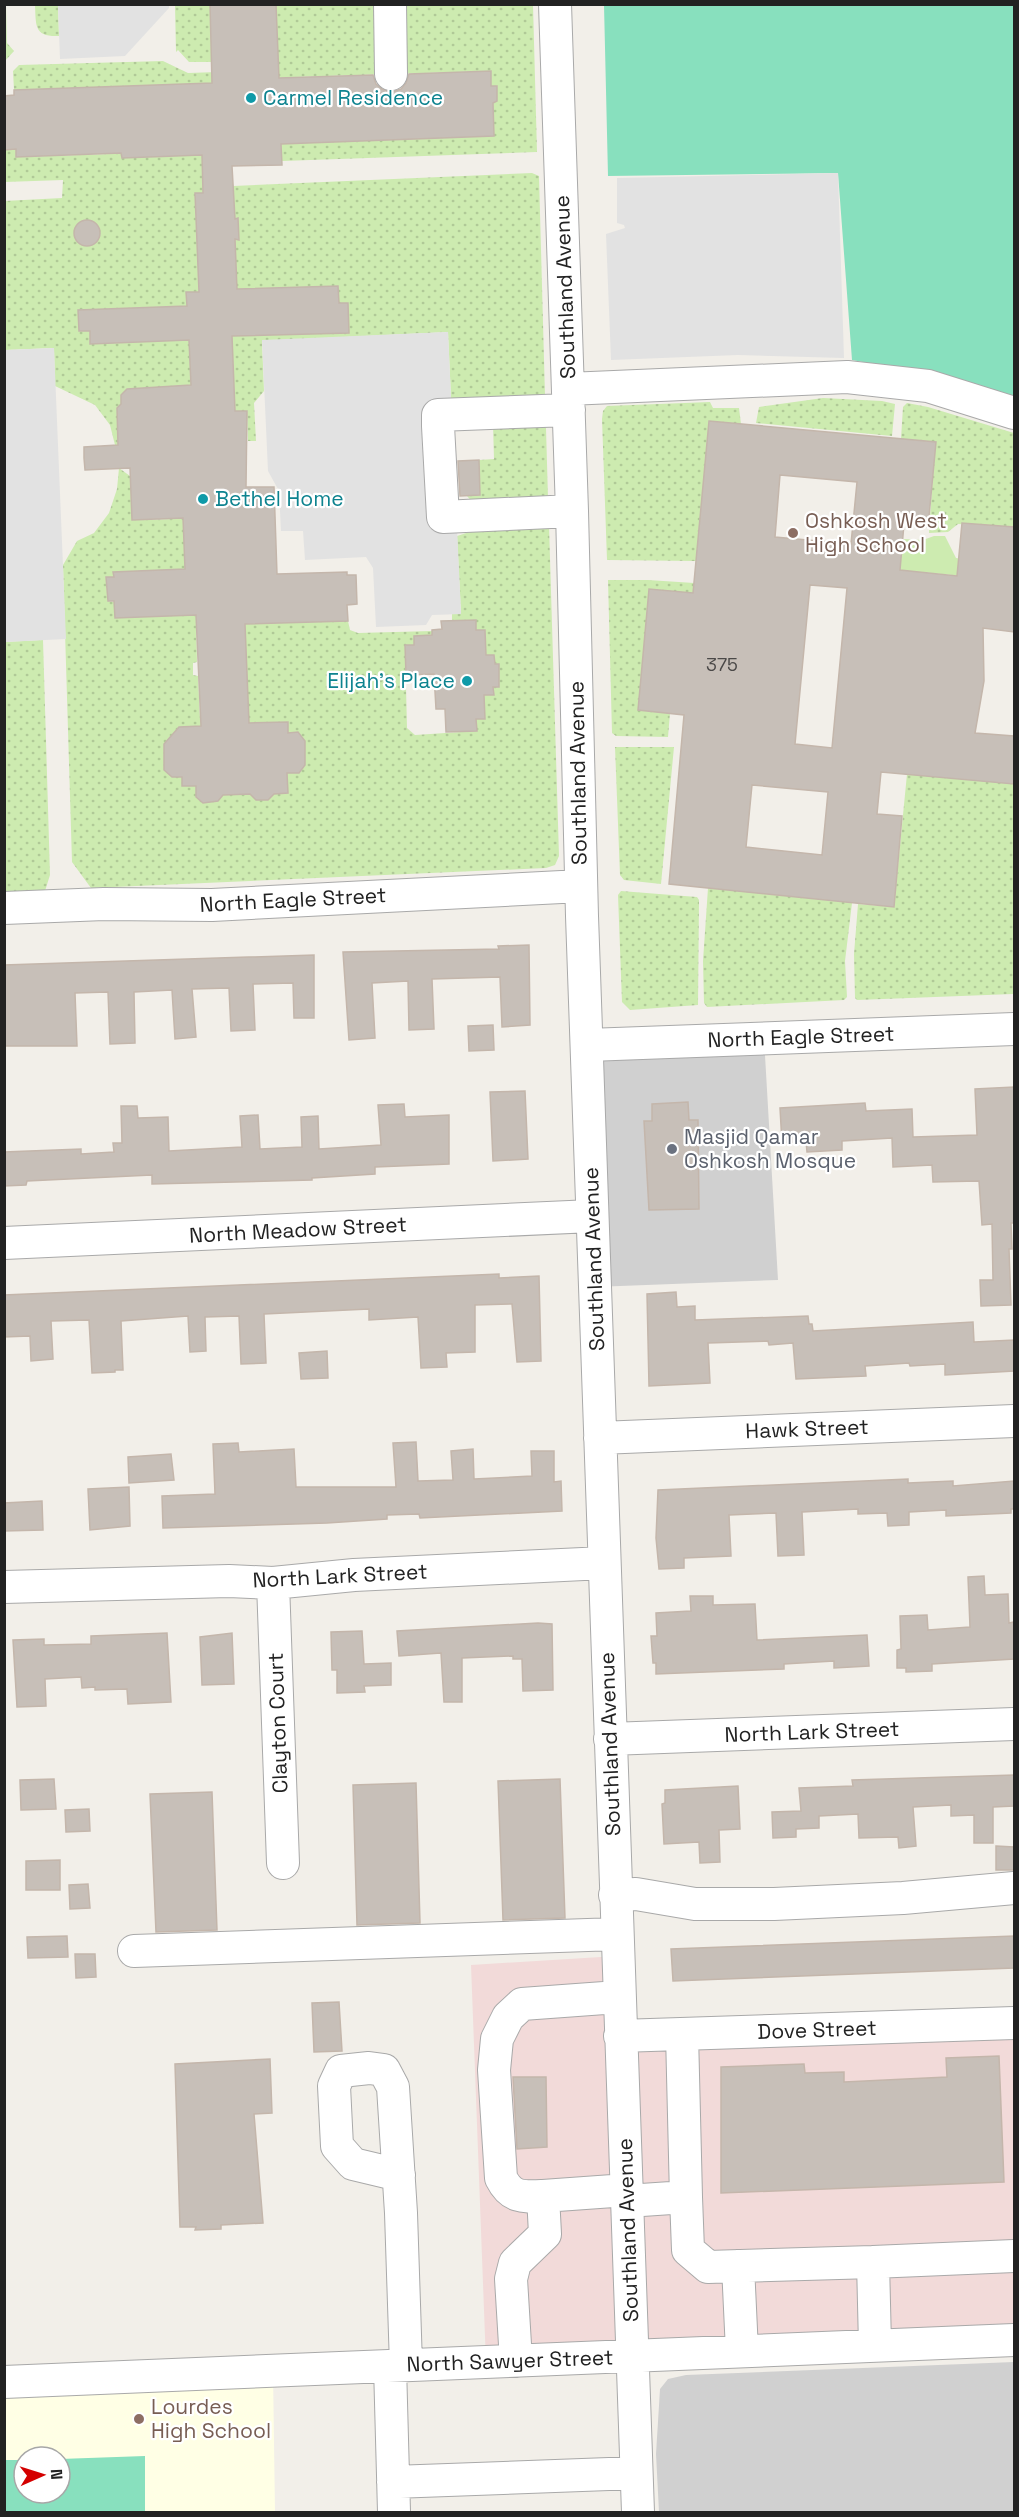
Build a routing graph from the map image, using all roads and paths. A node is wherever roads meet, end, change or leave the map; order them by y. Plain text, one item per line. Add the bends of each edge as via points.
1 (390, 4) edge
2 (555, 4) edge
3 (392, 75) dead end
4 (569, 400) junction
5 (1014, 413) edge
6 (572, 512) junction
7 (581, 885) junction
8 (4, 908) edge
9 (1014, 1029) edge
10 (588, 1045) junction
11 (592, 1216) junction
12 (4, 1243) edge
13 (1014, 1421) edge
14 (600, 1438) junction
15 (604, 1563) junction
16 (273, 1583) junction
17 (4, 1587) edge
18 (1014, 1724) edge
19 (610, 1739) junction
20 (283, 1863) dead end
21 (1014, 1888) edge
22 (615, 1895) junction
23 (617, 1934) junction
24 (134, 1951) dead end
25 (618, 1997) junction
26 (1014, 2023) edge
27 (682, 2034) junction
28 (620, 2036) junction
29 (399, 2175) dead end
30 (543, 2196) junction
31 (627, 2196) junction
32 (686, 2197) junction
33 (1014, 2256) edge
34 (873, 2262) junction
35 (738, 2266) junction
36 (1014, 2340) edge
37 (875, 2345) junction
38 (742, 2351) junction
39 (632, 2356) junction
40 (516, 2361) junction
41 (398, 2365) junction
42 (4, 2382) edge
43 (636, 2473) junction
44 (393, 2497) edge
45 (638, 2512) edge

1 - 3 street
2 - 4 street, Southland Avenue
4 - 5 street via 847,377 927,386
4 - 6 street, Southland Avenue
4 - 6 street via 438,415 438,426 443,517
6 - 7 street, Southland Avenue
7 - 8 street, North Eagle Street via 212,905
7 - 10 street, Southland Avenue
9 - 10 street, North Eagle Street
10 - 11 street, Southland Avenue
11 - 12 street, North Meadow Street
11 - 14 street, Southland Avenue
13 - 14 street, Hawk Street
14 - 15 street, Southland Avenue
15 - 16 street, North Lark Street via 354,1575
15 - 19 street, Southland Avenue
16 - 17 street, North Lark Street
16 - 20 street, Clayton Court
18 - 19 street, North Lark Street
19 - 22 street, Southland Avenue
21 - 22 street via 774,1904 695,1904 636,1894
22 - 23 street, Southland Avenue
23 - 24 street
23 - 25 street, Southland Avenue
25 - 28 street, Southland Avenue
25 - 30 street via 522,2004 514,2009 497,2039 493,2079 501,2178 506,2188 518,2196
26 - 27 street, Dove Street
27 - 28 street, Dove Street
27 - 32 street
28 - 31 street, Southland Avenue
29 - 41 street
30 - 31 street
30 - 40 street via 545,2234 515,2263 511,2279
31 - 32 street
31 - 39 street, Southland Avenue
32 - 35 street via 688,2250 708,2267
33 - 34 street
34 - 35 street
34 - 37 street
35 - 38 street
36 - 37 street, North Sawyer Street
37 - 38 street, North Sawyer Street
38 - 39 street, North Sawyer Street
39 - 40 street, North Sawyer Street
39 - 43 street, Southland Avenue
40 - 41 street, North Sawyer Street
41 - 42 street, North Sawyer Street
41 - 44 street
43 - 44 street
43 - 45 street, Southland Avenue

